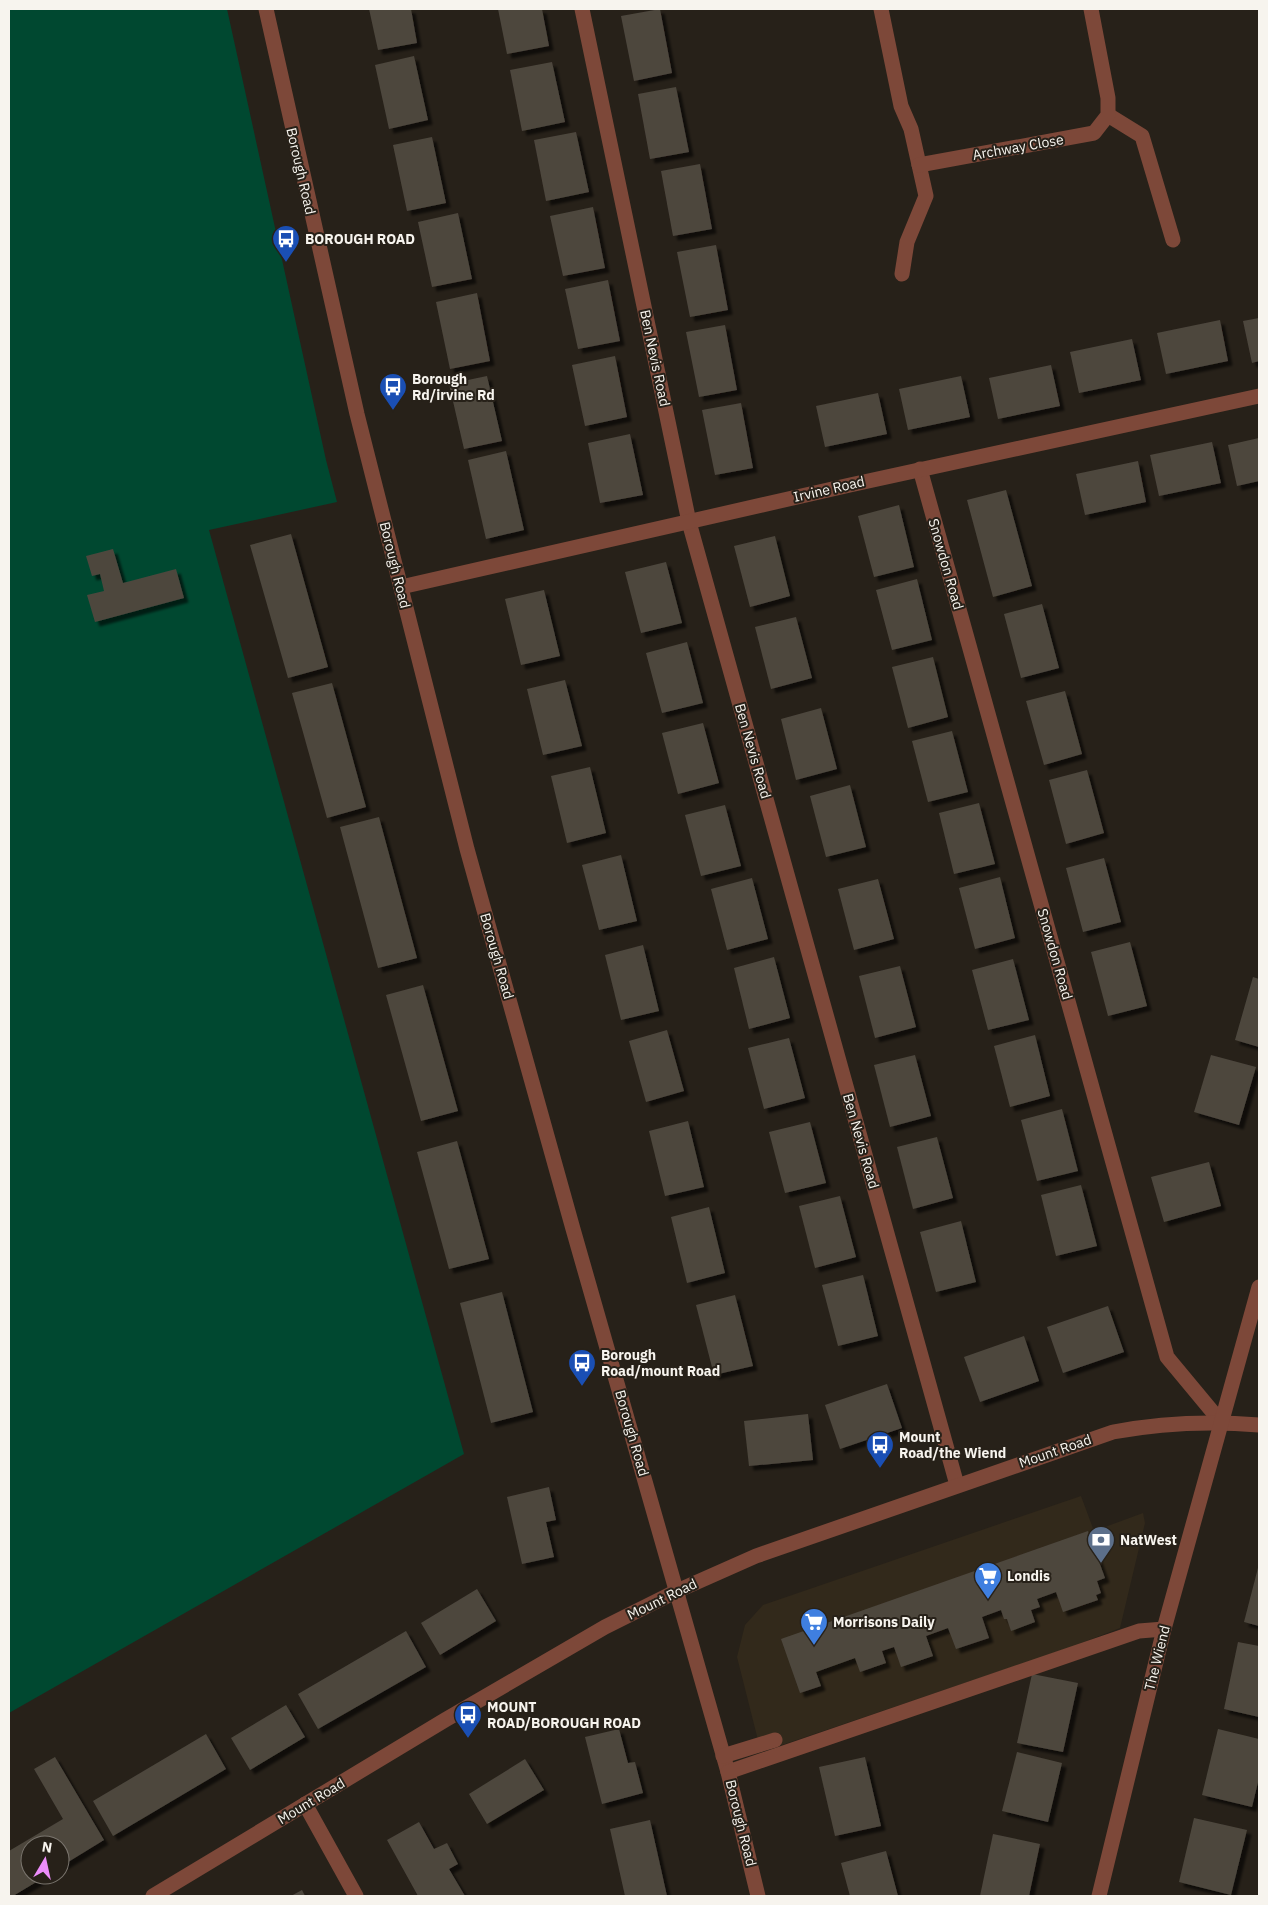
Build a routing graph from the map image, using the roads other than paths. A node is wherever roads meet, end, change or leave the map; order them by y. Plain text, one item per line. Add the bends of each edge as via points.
1 (266, 9) edge
2 (582, 9) edge
3 (881, 9) edge
4 (1091, 9) edge
5 (1108, 115) junction
6 (919, 165) junction
7 (1173, 240) dead end
8 (902, 274) dead end
9 (1259, 396) edge
10 (920, 469) junction
11 (688, 522) junction
12 (401, 587) junction
13 (1259, 1287) edge
14 (1221, 1422) junction
15 (1259, 1425) edge
16 (957, 1485) junction
17 (677, 1591) junction
18 (1164, 1629) junction
19 (775, 1740) dead end
20 (723, 1756) junction
21 (728, 1772) junction
22 (305, 1804) junction
23 (154, 1896) edge
24 (356, 1896) edge
25 (758, 1896) edge
26 (1099, 1896) edge

1 - 12 street, Borough Road via 356,414
2 - 11 street, Ben Nevis Road
3 - 6 street via 902,106
4 - 5 street via 1108,98
5 - 6 street, Archway Close via 1094,133
5 - 7 street via 1142,136
6 - 8 street via 926,196 907,242
9 - 10 street, Irvine Road
10 - 11 street, Irvine Road
10 - 14 street, Snowdon Road via 1165,1348 1171,1364
11 - 12 street, Irvine Road
11 - 16 street, Ben Nevis Road
12 - 17 street, Borough Road via 467,849
13 - 14 street, The Wiend
14 - 15 street, Mount Road
14 - 16 street, Mount Road via 1113,1432
14 - 18 street, The Wiend
16 - 17 street, Mount Road via 743,1560
17 - 20 street, Borough Road
17 - 22 street, Mount Road via 597,1632
18 - 21 street via 1139,1631
18 - 26 street, The Wiend
19 - 20 street
20 - 21 street, Borough Road
21 - 25 street, Borough Road
22 - 23 street, Mount Road
22 - 24 street

